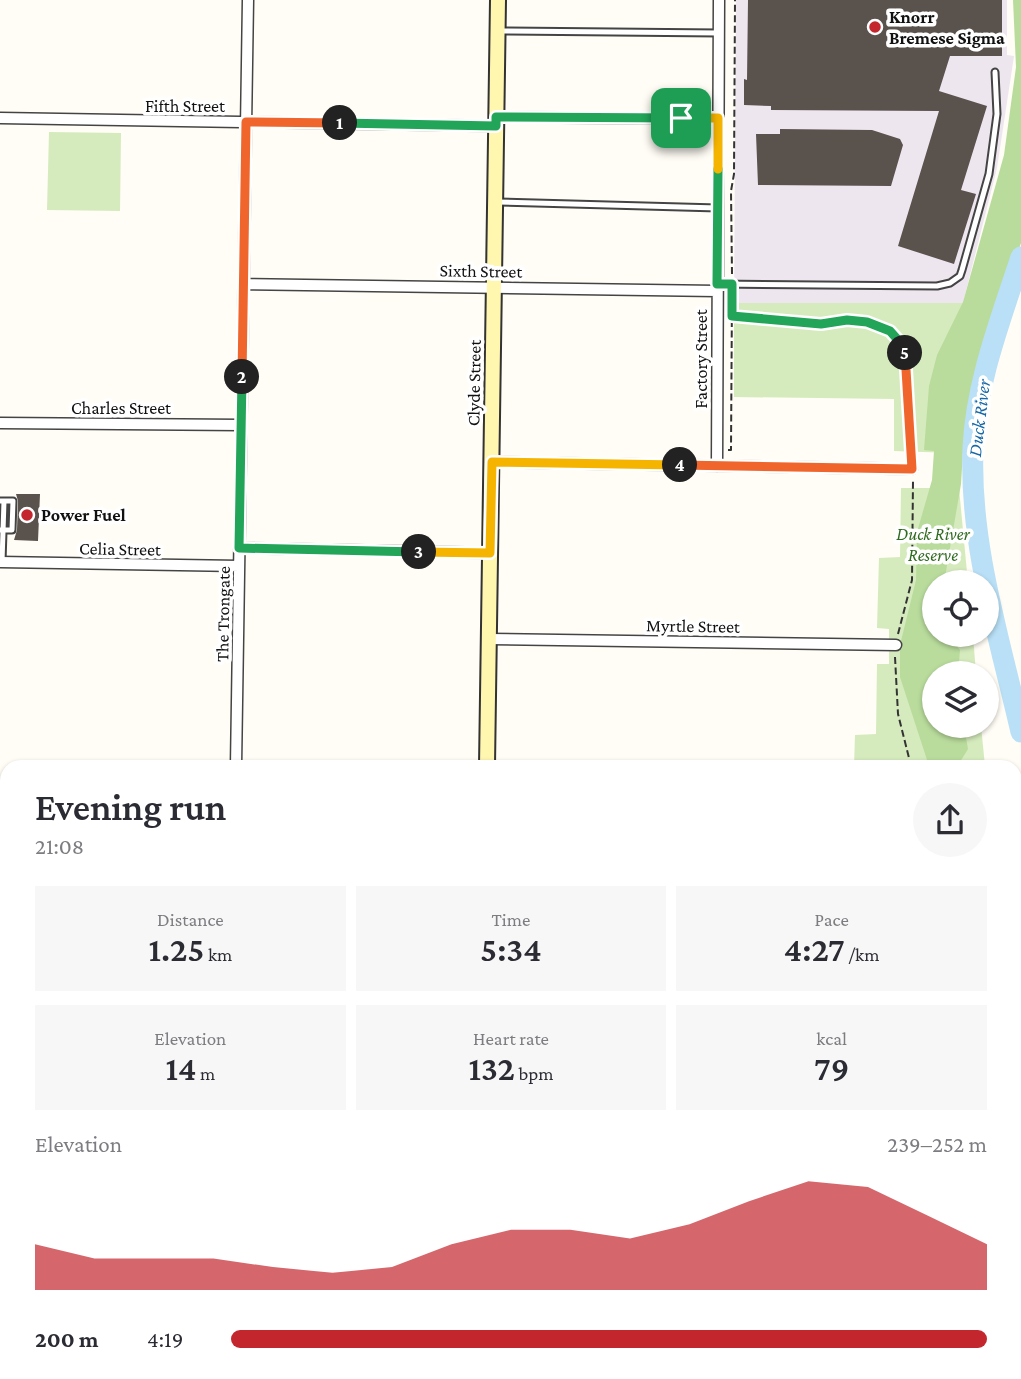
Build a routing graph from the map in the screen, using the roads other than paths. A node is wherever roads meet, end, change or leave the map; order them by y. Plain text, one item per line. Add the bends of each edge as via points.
1 (248, 0) edge
2 (498, 0) edge
3 (719, 0) edge
4 (498, 31) junction
5 (719, 33) junction
6 (995, 72) dead end
7 (0, 118) edge
8 (718, 118) junction
9 (246, 122) junction
10 (496, 122) junction
11 (495, 202) junction
12 (718, 208) junction
13 (244, 284) junction
14 (494, 286) junction
15 (717, 287) junction
16 (0, 423) edge
17 (241, 425) junction
18 (492, 462) junction
19 (717, 466) junction
20 (912, 469) road end
21 (2, 501) edge
22 (2, 530) edge
23 (239, 548) junction
24 (490, 553) junction
25 (1, 562) edge
26 (239, 566) junction
27 (489, 639) junction
28 (896, 645) road end
29 (236, 760) edge
30 (488, 760) edge

1 - 9 street, The Trongate
2 - 4 main road, Clyde Street
3 - 5 street, Factory Street
4 - 5 lane
4 - 10 main road, Clyde Street
5 - 8 street, Factory Street
6 - 15 lane via 997,114 989,174 962,270 955,280 937,286
7 - 9 street, Fifth Street
8 - 10 street, Fifth Street
8 - 12 street, Factory Street
9 - 10 street, Fifth Street
9 - 13 street, The Trongate
10 - 11 main road, Clyde Street
11 - 12 lane
11 - 14 main road, Clyde Street
12 - 15 street, Factory Street
13 - 14 street, Sixth Street
13 - 17 street, The Trongate
14 - 15 street, Sixth Street
14 - 18 main road, Clyde Street
15 - 19 street, Factory Street
16 - 17 street, Charles Street
17 - 23 street, The Trongate
18 - 19 street
18 - 24 main road, Clyde Street
19 - 20 street
21 - 22 lane
21 - 22 lane via 13,501 12,530
22 - 25 lane
23 - 24 street
23 - 26 street, The Trongate
24 - 27 main road, Clyde Street
25 - 26 street, Celia Street
26 - 29 street, The Trongate
27 - 28 street, Myrtle Street
27 - 30 main road, Clyde Street

